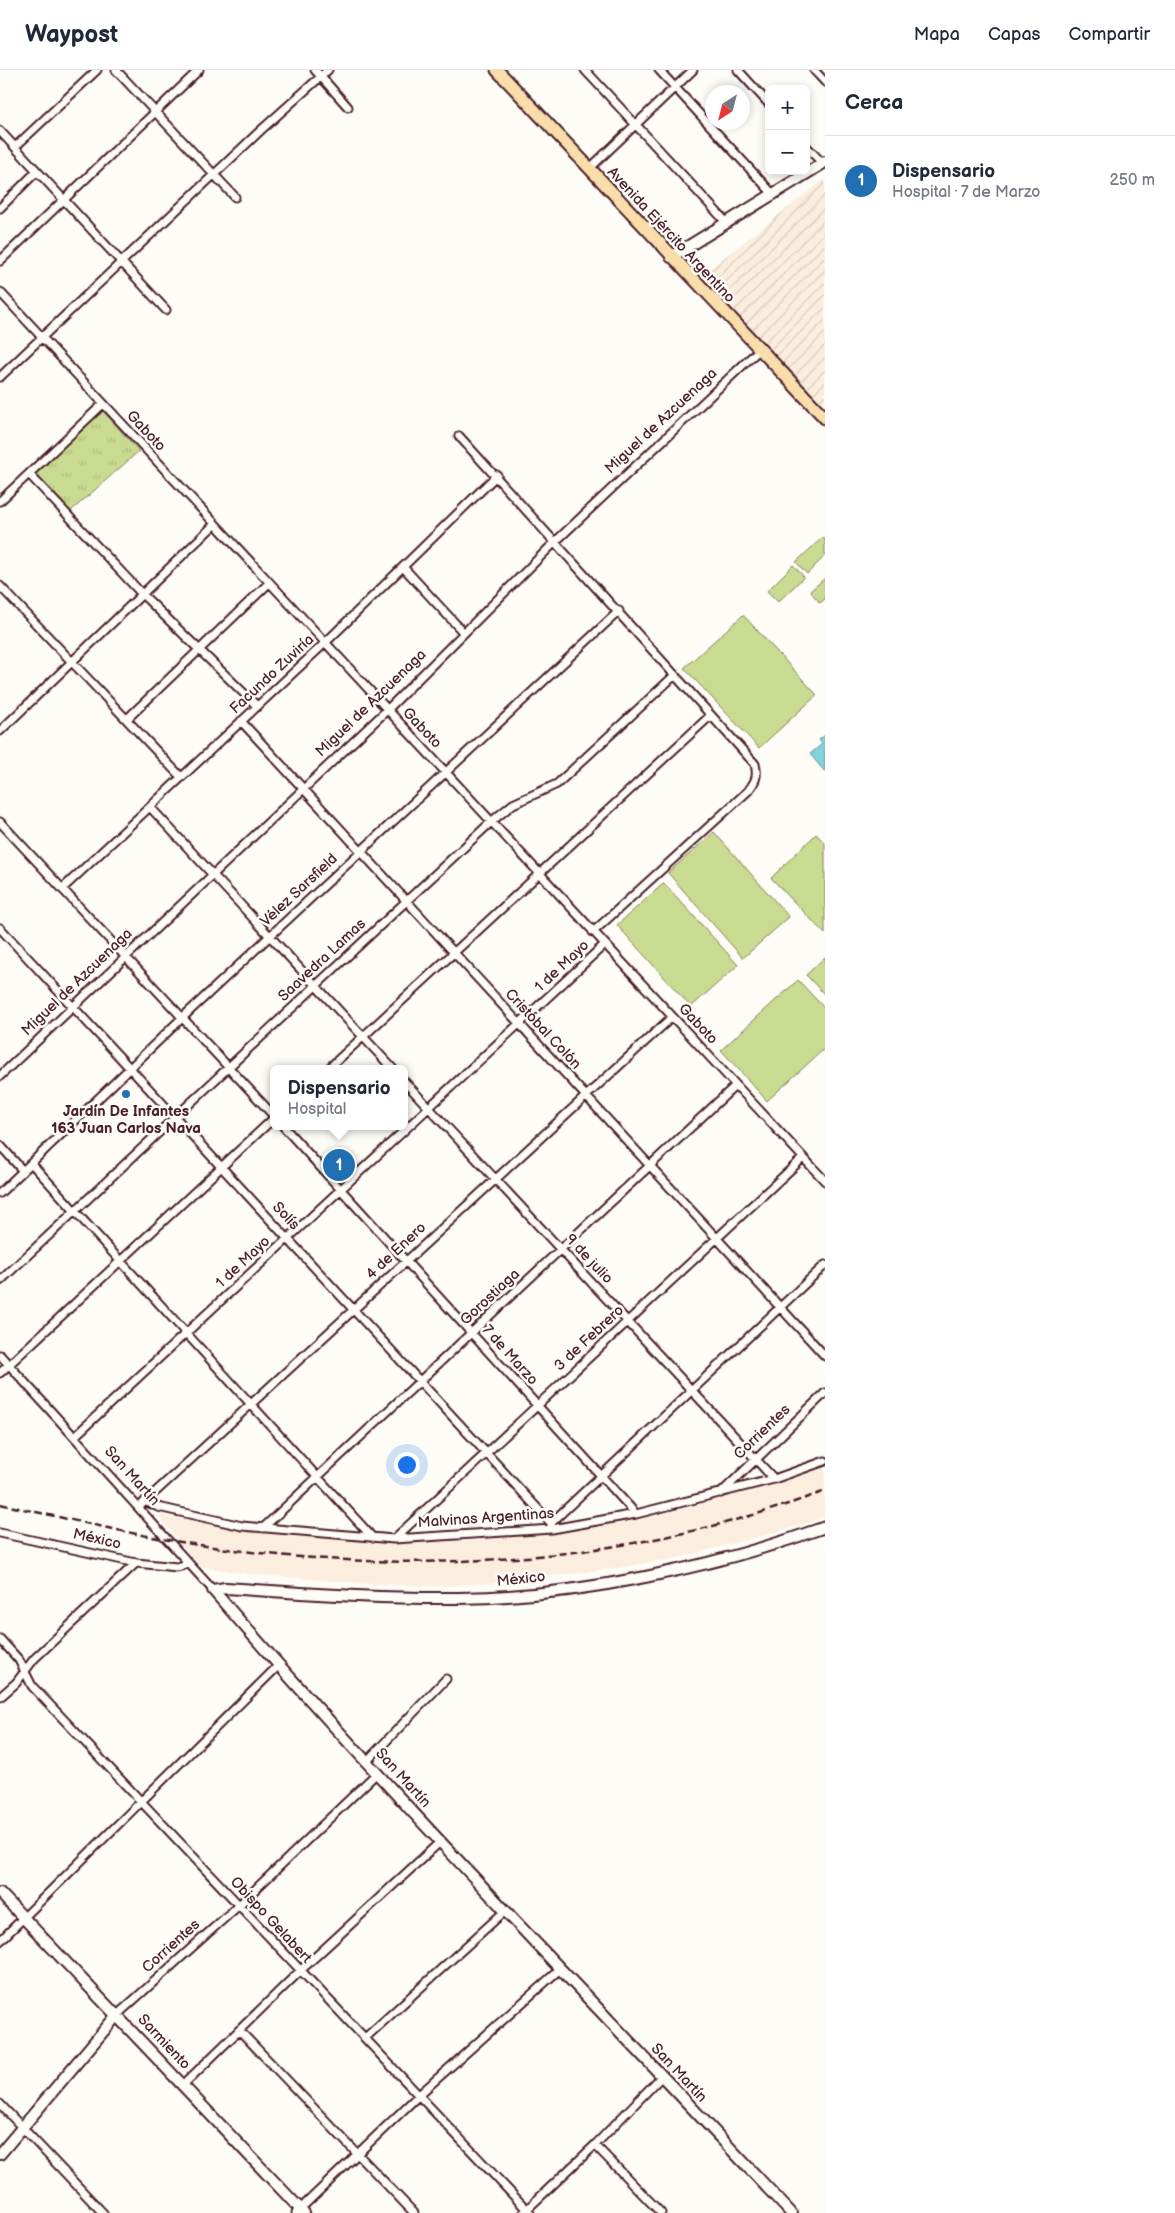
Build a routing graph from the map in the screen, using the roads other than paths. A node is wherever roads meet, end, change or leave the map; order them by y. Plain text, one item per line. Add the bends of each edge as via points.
1 (97, 70) edge
2 (116, 70) edge
3 (199, 70) edge
4 (315, 70) edge
5 (328, 70) edge
6 (497, 70) edge
7 (585, 70) edge
8 (660, 70) edge
9 (693, 70) edge
10 (738, 70) edge
11 (814, 70) edge
12 (321, 76) junction
13 (825, 82) edge
14 (675, 87) junction
15 (765, 100) edge
16 (348, 107) dead end
17 (155, 112) junction
18 (635, 124) junction
19 (0, 131) edge
20 (15, 147) junction
21 (810, 150) edge
22 (824, 163) edge
23 (589, 169) junction
24 (37, 171) junction
25 (214, 174) junction
26 (772, 193) junction
27 (235, 197) dead end
28 (65, 200) junction
29 (0, 208) edge
30 (726, 222) junction
31 (671, 257) junction
32 (0, 261) edge
33 (123, 262) junction
34 (0, 292) edge
35 (166, 310) dead end
36 (42, 339) junction
37 (760, 349) junction
38 (0, 377) edge
39 (103, 404) junction
40 (824, 416) edge
41 (459, 436) dead end
42 (29, 474) junction
43 (497, 475) junction
44 (0, 501) edge
45 (215, 524) junction
46 (556, 542) junction
47 (403, 568) junction
48 (269, 583) junction
49 (0, 586) edge
50 (141, 593) junction
51 (619, 611) junction
52 (464, 633) junction
53 (325, 643) junction
54 (200, 650) junction
55 (72, 660) junction
56 (675, 675) junction
57 (257, 706) junction
58 (387, 710) junction
59 (710, 716) junction
60 (127, 719) junction
61 (241, 721) junction
62 (0, 731) edge
63 (445, 772) junction
64 (181, 777) junction
65 (303, 789) junction
66 (150, 807) junction
67 (0, 822) edge
68 (491, 822) junction
69 (360, 852) junction
70 (539, 873) junction
71 (212, 874) junction
72 (62, 889) junction
73 (405, 900) junction
74 (0, 928) edge
75 (594, 932) junction
76 (270, 936) junction
77 (605, 944) junction
78 (453, 952) junction
79 (124, 957) junction
80 (316, 985) junction
81 (73, 1007) junction
82 (672, 1017) junction
83 (182, 1018) junction
84 (520, 1024) junction
85 (363, 1037) junction
86 (332, 1065) edge
87 (389, 1065) edge
88 (130, 1068) junction
89 (228, 1068) junction
90 (0, 1076) edge
91 (408, 1085) edge
92 (736, 1085) junction
93 (586, 1096) junction
94 (429, 1109) junction
95 (270, 1113) edge
96 (175, 1117) junction
97 (270, 1121) edge
98 (408, 1128) edge
99 (287, 1130) edge
100 (406, 1130) edge
101 (0, 1145) edge
102 (803, 1158) junction
103 (31, 1163) junction
104 (650, 1166) junction
105 (221, 1167) junction
106 (23, 1170) junction
107 (495, 1179) junction
108 (825, 1181) edge
109 (341, 1190) junction
110 (0, 1193) edge
111 (74, 1211) junction
112 (716, 1238) junction
113 (288, 1239) junction
114 (561, 1249) junction
115 (120, 1261) junction
116 (406, 1261) junction
117 (825, 1265) edge
118 (0, 1281) edge
119 (780, 1308) junction
120 (354, 1309) junction
121 (628, 1321) junction
122 (186, 1333) junction
123 (471, 1333) junction
124 (0, 1355) edge
125 (825, 1356) edge
126 (9, 1365) junction
127 (0, 1373) edge
128 (420, 1381) junction
129 (692, 1391) junction
130 (825, 1393) edge
131 (251, 1404) junction
132 (537, 1405) junction
133 (75, 1436) junction
134 (486, 1452) junction
135 (756, 1459) junction
136 (825, 1461) edge
137 (318, 1477) junction
138 (602, 1477) junction
139 (774, 1479) junction
140 (721, 1494) junction
141 (145, 1501) junction
142 (139, 1507) junction
143 (636, 1514) junction
144 (552, 1526) junction
145 (825, 1527) edge
146 (263, 1528) junction
147 (0, 1533) edge
148 (373, 1538) junction
149 (394, 1538) junction
150 (136, 1563) junction
151 (189, 1564) junction
152 (213, 1590) junction
153 (0, 1639) edge
154 (278, 1666) junction
155 (24, 1672) junction
156 (446, 1679) dead end
157 (0, 1697) edge
158 (368, 1761) junction
159 (377, 1773) junction
160 (143, 1802) junction
161 (441, 1841) junction
162 (0, 1893) edge
163 (238, 1906) junction
164 (505, 1911) junction
165 (24, 1918) junction
166 (0, 1941) edge
167 (560, 1969) junction
168 (300, 1971) junction
169 (117, 2015) junction
170 (239, 2030) junction
171 (365, 2038) junction
172 (662, 2076) junction
173 (183, 2085) junction
174 (420, 2094) junction
175 (0, 2104) edge
176 (21, 2126) junction
177 (596, 2145) junction
178 (0, 2154) edge
179 (358, 2155) junction
180 (787, 2211) edge
181 (300, 2212) edge
182 (527, 2212) edge
183 (104, 2213) edge
184 (414, 2213) edge
185 (661, 2213) edge

1 - 20 street
2 - 17 street
3 - 17 street
4 - 12 street
5 - 12 street
6 - 23 main road, Avenida Ejército Argentino
7 - 18 street
8 - 14 street
9 - 14 street
10 - 15 street
11 - 13 street
12 - 16 street
12 - 25 street
14 - 18 street
14 - 26 street
17 - 25 street
17 - 28 street
18 - 23 street
18 - 30 street
19 - 20 street
20 - 24 street
21 - 22 street
22 - 26 street
23 - 31 main road, Avenida Ejército Argentino
24 - 28 street
24 - 29 street
25 - 27 street
25 - 33 street
26 - 30 street
28 - 32 street
28 - 33 street
30 - 31 street
31 - 37 main road, Avenida Ejército Argentino
33 - 35 street
33 - 36 street
34 - 36 street, Gaboto
36 - 38 street
36 - 39 street, Gaboto
37 - 40 main road, Avenida Ejército Argentino
37 - 46 street, Miguel de Azcuenaga
39 - 42 street
39 - 45 street, Gaboto
41 - 43 street
42 - 44 street
42 - 50 street
43 - 46 street
43 - 47 street, Facundo Zuviría
45 - 48 street, Gaboto
45 - 50 street
46 - 51 street
46 - 52 street, Miguel de Azcuenaga
47 - 52 street
47 - 53 street, Facundo Zuviría
48 - 53 street, Gaboto
48 - 54 street
49 - 55 street
50 - 54 street
50 - 55 street
51 - 56 street
51 - 63 street, Vélez Sarsfield
52 - 58 street, Miguel de Azcuenaga
53 - 57 street, Facundo Zuviría
53 - 58 street, Gaboto
54 - 57 street
54 - 60 street
55 - 60 street
55 - 62 street
56 - 59 street
56 - 68 street, Saavedra Lamas via 557,784 513,804
57 - 61 street, Facundo Zuviría
58 - 63 street, Gaboto
58 - 65 street, Miguel de Azcuenaga
59 - 70 street
59 - 75 street, 1 de Mayo via 755,764 756,782
60 - 64 street
61 - 64 street, Facundo Zuviría
61 - 65 street, Cristóbal Colón
63 - 68 street, Gaboto
63 - 69 street, Vélez Sarsfield
64 - 66 street, Facundo Zuviría
65 - 69 street, Cristóbal Colón
65 - 71 street, Miguel de Azcuenaga
66 - 71 street
66 - 72 street, Facundo Zuviría
67 - 72 street
68 - 70 street, Gaboto
68 - 73 street, Saavedra Lamas
69 - 73 street, Cristóbal Colón
69 - 76 street, Vélez Sarsfield
70 - 75 street, Gaboto
70 - 78 street
71 - 76 street
71 - 79 street, Miguel de Azcuenaga
72 - 79 street
73 - 78 street, Cristóbal Colón
73 - 80 street, Saavedra Lamas
74 - 81 street, Solís
75 - 77 street, Gaboto
76 - 80 street
76 - 83 street, Vélez Sarsfield
77 - 82 street, Gaboto
77 - 84 street, 1 de Mayo
78 - 84 street, Cristóbal Colón
78 - 85 street
79 - 81 street, Miguel de Azcuenaga
79 - 83 street
80 - 85 street
80 - 89 street, Saavedra Lamas
81 - 88 street, Solís
81 - 90 street, Miguel de Azcuenaga
82 - 92 street, Gaboto
82 - 93 street, 4 de Enero
83 - 88 street, Vélez Sarsfield
83 - 89 street
84 - 93 street, Cristóbal Colón
84 - 94 street, 1 de Mayo
85 - 86 street
85 - 87 street
88 - 96 street, Solís
88 - 103 street, Vélez Sarsfield
89 - 95 street
89 - 96 street, Saavedra Lamas
91 - 94 street, 9 de julio
92 - 102 street, Gaboto
92 - 104 street, Gorostiaga
93 - 104 street, Cristóbal Colón
93 - 107 street, 4 de Enero
94 - 98 street, 1 de Mayo
94 - 107 street, 9 de julio
96 - 105 street, Solís
96 - 111 street, Saavedra Lamas
97 - 105 street
99 - 109 street, 7 de Marzo
100 - 109 street, 1 de Mayo
101 - 106 street
102 - 108 street, Gaboto
102 - 112 street, 3 de Febrero
103 - 106 street, Vélez Sarsfield
103 - 111 street
104 - 112 street, Cristóbal Colón
104 - 114 street, Gorostiaga
105 - 113 street, Solís
105 - 115 street
106 - 110 street, Vélez Sarsfield
107 - 114 street, 9 de julio
107 - 116 street, 4 de Enero
109 - 113 street, 1 de Mayo
109 - 116 street, 7 de Marzo
111 - 115 street
111 - 118 street, Saavedra Lamas
112 - 119 street, Cristóbal Colón
112 - 121 street, 3 de Febrero
113 - 120 street, Solís
113 - 122 street, 1 de Mayo
114 - 121 street, 9 de julio
114 - 123 street, Gorostiaga
115 - 122 street
115 - 126 street
116 - 120 street, 4 de Enero
116 - 123 street, 7 de Marzo
117 - 119 street
119 - 125 street, Cristóbal Colón
119 - 129 street
120 - 128 street, Solís
120 - 131 street, 4 de Enero
121 - 129 street, 9 de julio
121 - 132 street, 3 de Febrero
122 - 131 street
122 - 133 street, 1 de Mayo
123 - 128 street, Gorostiaga
123 - 132 street, 7 de Marzo
124 - 126 street, San Martín
126 - 127 street
126 - 133 street, San Martín
128 - 134 street, Solís
128 - 137 street, Gorostiaga
129 - 135 street, 9 de julio
129 - 138 street
130 - 135 street, Corrientes
131 - 137 street
131 - 141 street, 4 de Enero
132 - 134 street, 3 de Febrero
132 - 138 street, 7 de Marzo
133 - 142 street, San Martín
134 - 144 street, Solís
134 - 149 street, 3 de Febrero
135 - 139 street, 9 de julio
135 - 140 street, Corrientes
136 - 139 street, Malvinas Argentinas
137 - 146 street, Gorostiaga
137 - 148 street
138 - 143 street, 7 de Marzo
138 - 144 street
139 - 140 street, Malvinas Argentinas
140 - 143 street, Malvinas Argentinas
141 - 142 street, 4 de Enero
141 - 146 street, Malvinas Argentinas via 202,1518
142 - 151 street, San Martín
143 - 144 street, Malvinas Argentinas
144 - 149 street, Malvinas Argentinas
145 - 152 street, México via 705,1564 608,1584 499,1597 394,1598 225,1588
146 - 148 street, Malvinas Argentinas
147 - 150 street, México
148 - 149 street, Malvinas Argentinas
150 - 151 street, México via 178,1567
150 - 155 street
151 - 152 street, San Martín
152 - 154 street, San Martín
153 - 155 street, Obispo Gelabert via 19,1660
154 - 158 street, San Martín
154 - 160 street
155 - 157 street
155 - 160 street, Obispo Gelabert via 32,1686
156 - 158 street
158 - 159 street, San Martín
159 - 161 street, San Martín
159 - 163 street, Corrientes
160 - 163 street, Obispo Gelabert
160 - 165 street
161 - 164 street, San Martín
161 - 168 street
162 - 165 street, Sarmiento
163 - 168 street, Obispo Gelabert
163 - 169 street, Corrientes
164 - 167 street, San Martín
164 - 171 street
165 - 166 street
165 - 169 street, Sarmiento
167 - 172 street, San Martín
167 - 174 street
168 - 170 street
168 - 171 street, Obispo Gelabert
169 - 173 street, Sarmiento
169 - 176 street, Corrientes
170 - 173 street
170 - 179 street
171 - 174 street, Obispo Gelabert
172 - 177 street
172 - 180 street, San Martín
173 - 181 street, Sarmiento
174 - 179 street
174 - 182 street, Obispo Gelabert
175 - 176 street
176 - 178 street, Corrientes
176 - 183 street
177 - 182 street
177 - 185 street
179 - 181 street
179 - 184 street

